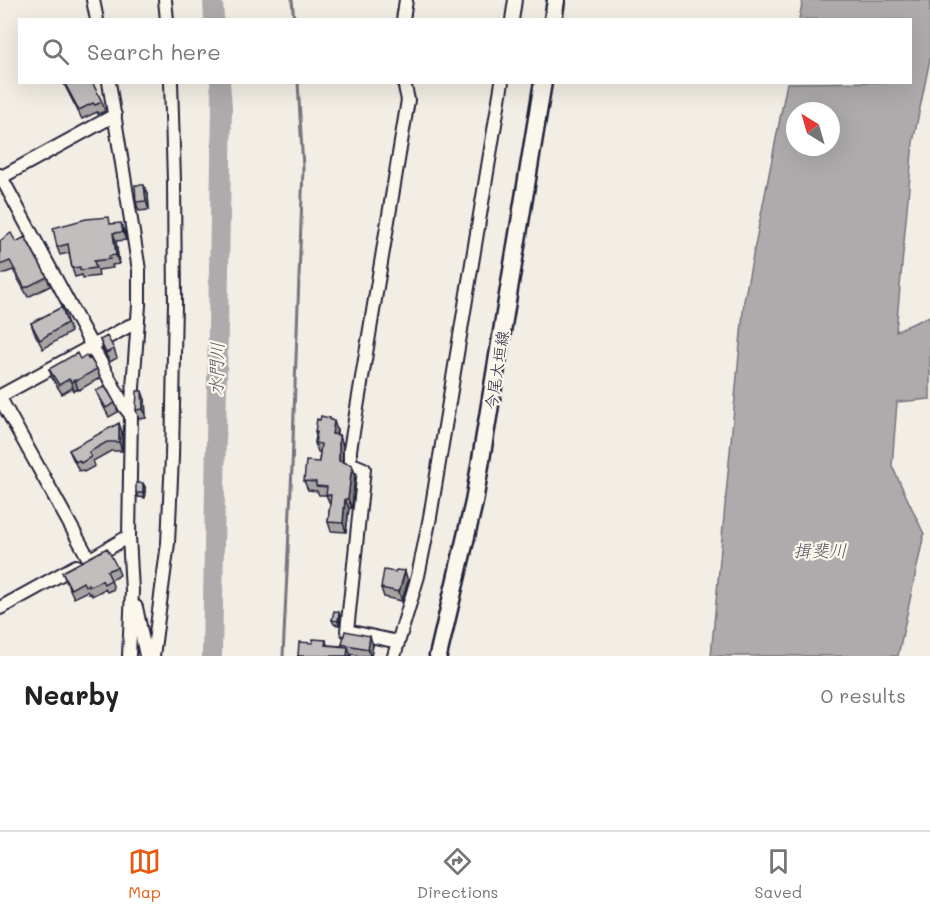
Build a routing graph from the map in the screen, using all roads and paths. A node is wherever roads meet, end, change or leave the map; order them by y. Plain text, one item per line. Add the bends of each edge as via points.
1 (93, 0) edge
2 (165, 0) edge
3 (406, 0) edge
4 (515, 0) edge
5 (556, 0) edge
6 (97, 18) edge
7 (167, 18) edge
8 (403, 18) edge
9 (512, 18) edge
10 (553, 18) edge
11 (109, 84) edge
12 (171, 84) edge
13 (404, 84) edge
14 (502, 84) edge
15 (543, 84) edge
16 (115, 116) junction
17 (0, 176) edge
18 (136, 324) junction
19 (92, 348) junction
20 (0, 397) edge
21 (131, 415) junction
22 (129, 536) junction
23 (88, 560) junction
24 (132, 591) junction
25 (0, 608) edge
26 (398, 642) junction
27 (129, 656) edge
28 (146, 656) edge
29 (153, 656) edge
30 (394, 656) edge
31 (438, 656) edge

1 - 6 street
2 - 7 street
3 - 8 street
4 - 9 street
5 - 10 main road
11 - 16 street
12 - 29 street via 175,281 172,457 168,543
13 - 26 street via 408,100 350,450 350,463 364,469 347,632
14 - 26 street via 430,518
15 - 31 main road, 今尾大垣線 via 474,502
16 - 17 street
16 - 18 street via 139,270
17 - 19 street
18 - 19 street
18 - 21 street
19 - 20 street
19 - 21 street
20 - 23 street
21 - 22 street
22 - 23 street
22 - 24 street
23 - 25 street
24 - 27 street
24 - 28 street
26 - 30 street

